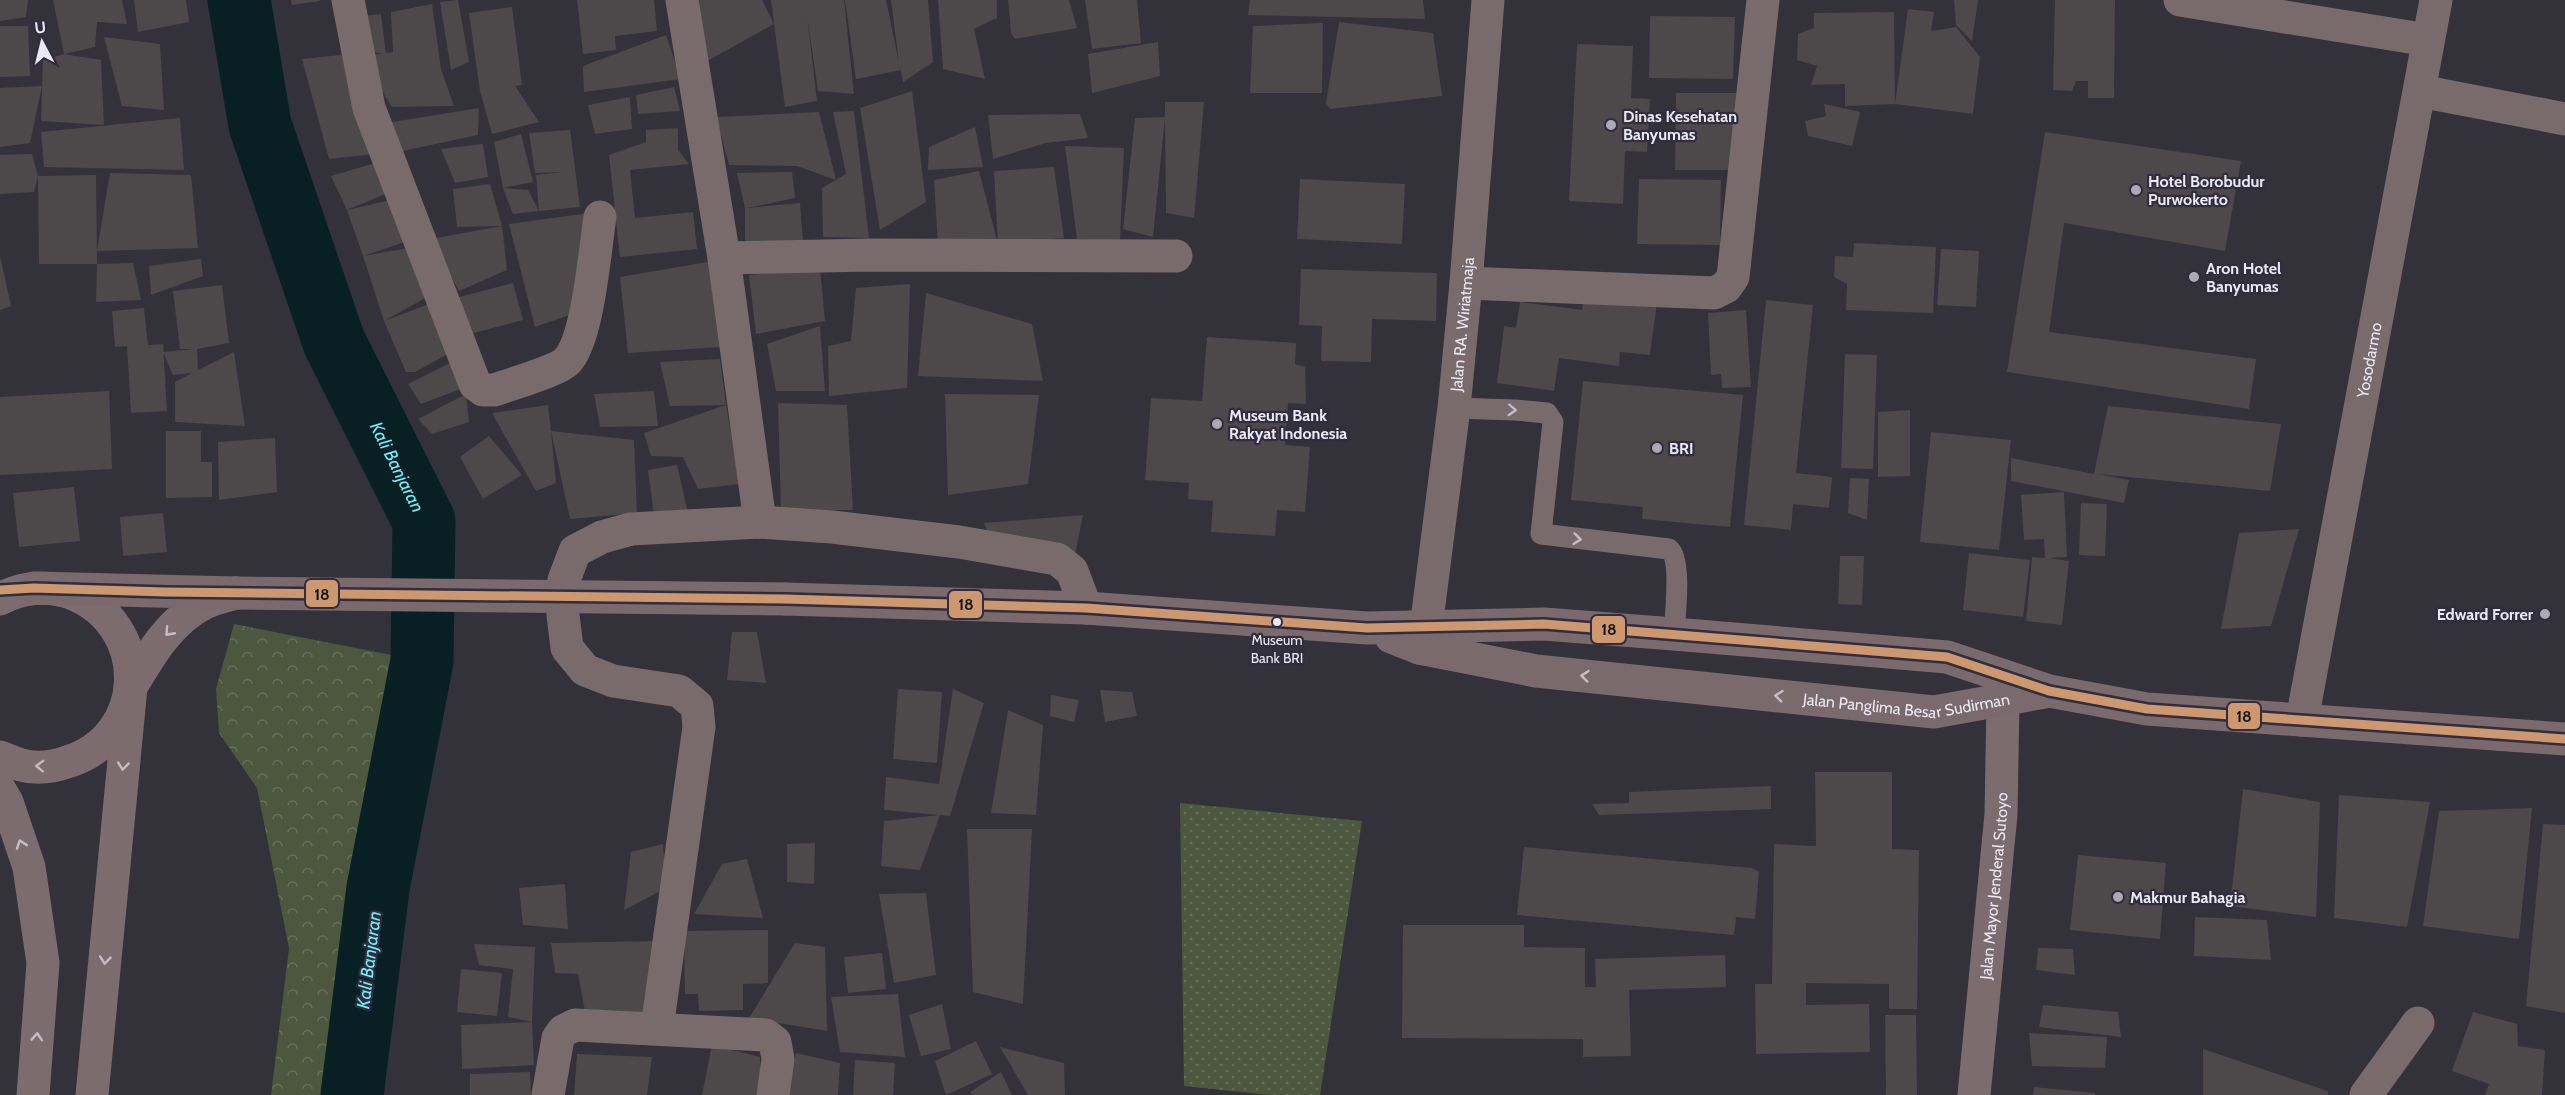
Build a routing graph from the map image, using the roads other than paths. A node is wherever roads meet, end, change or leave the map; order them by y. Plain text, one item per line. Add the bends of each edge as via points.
1 (348, 0) edge
2 (682, 0) edge
3 (1488, 0) edge
4 (1763, 0) edge
5 (2180, 0) edge
6 (2436, 0) edge
7 (2428, 40) junction
8 (2420, 91) junction
9 (2565, 119) edge
10 (600, 217) dead end
11 (1176, 256) dead end
12 (724, 258) junction
13 (1466, 283) junction
14 (1454, 408) junction
15 (760, 522) junction
16 (34, 588) junction
17 (0, 590) edge
18 (236, 593) junction
19 (0, 599) edge
20 (1086, 608) junction
21 (1674, 634) junction
22 (1423, 638) junction
23 (131, 687) junction
24 (2002, 688) junction
25 (2302, 720) junction
26 (2565, 739) edge
27 (0, 757) edge
28 (0, 790) edge
29 (2418, 1023) dead end
30 (657, 1028) junction
31 (33, 1095) edge
32 (92, 1095) edge
33 (548, 1095) edge
34 (773, 1095) edge
35 (1974, 1095) edge
36 (2366, 1095) edge

1 - 10 street via 369,108 475,384 483,390 494,390 566,363 575,351
2 - 12 street
3 - 13 street, Jalan RA. Wiriatmaja
4 - 13 street via 1733,277 1726,287 1714,293
5 - 7 street
6 - 7 street, Yosodarmo
7 - 8 street, Yosodarmo
8 - 9 street
8 - 25 street, Yosodarmo
11 - 12 street
12 - 15 street
13 - 14 street, Jalan RA. Wiriatmaja
14 -> 21 lane via 1547,413 1553,422 1540,534 1669,549 1675,565
14 - 22 street, Jalan RA. Wiriatmaja
15 - 20 street via 947,541 1057,559 1072,571
15 - 30 street via 631,529 602,537 575,550 564,580 562,615 567,648 585,670 613,681 680,692 697,706 699,728
16 - 17 main road
16 - 18 main road, Jalan Panglima Besar Sudirman
16 - 19 main road
16 - 23 main road via 60,589 85,599 106,615 122,636 130,661
18 - 20 main road, Jalan Panglima Besar Sudirman, bridge via 785,599
18 -> 23 main road via 204,603 177,622 154,648
20 - 22 main road, Jalan Panglima Besar Sudirman via 1367,628
21 - 22 main road, Jalan Panglima Besar Sudirman via 1544,624
21 - 24 main road, Jalan Panglima Besar Sudirman via 1947,657
24 -> 22 main road, Jalan Panglima Besar Sudirman via 1934,712 1536,671
23 -> 27 main road via 123,716 105,740 82,758 53,767 23,766
23 -> 32 main road
24 - 25 main road, Jalan Panglima Besar Sudirman via 2049,691 2147,709
24 - 35 main road, Jalan Mayor Jenderal Sutoyo via 2001,814
25 - 26 main road, Jalan Panglima Besar Sudirman
31 -> 28 main road via 43,963 29,867
29 - 36 street
30 - 33 street via 574,1025 563,1030 554,1054
30 - 34 street via 766,1035 775,1042 778,1059

